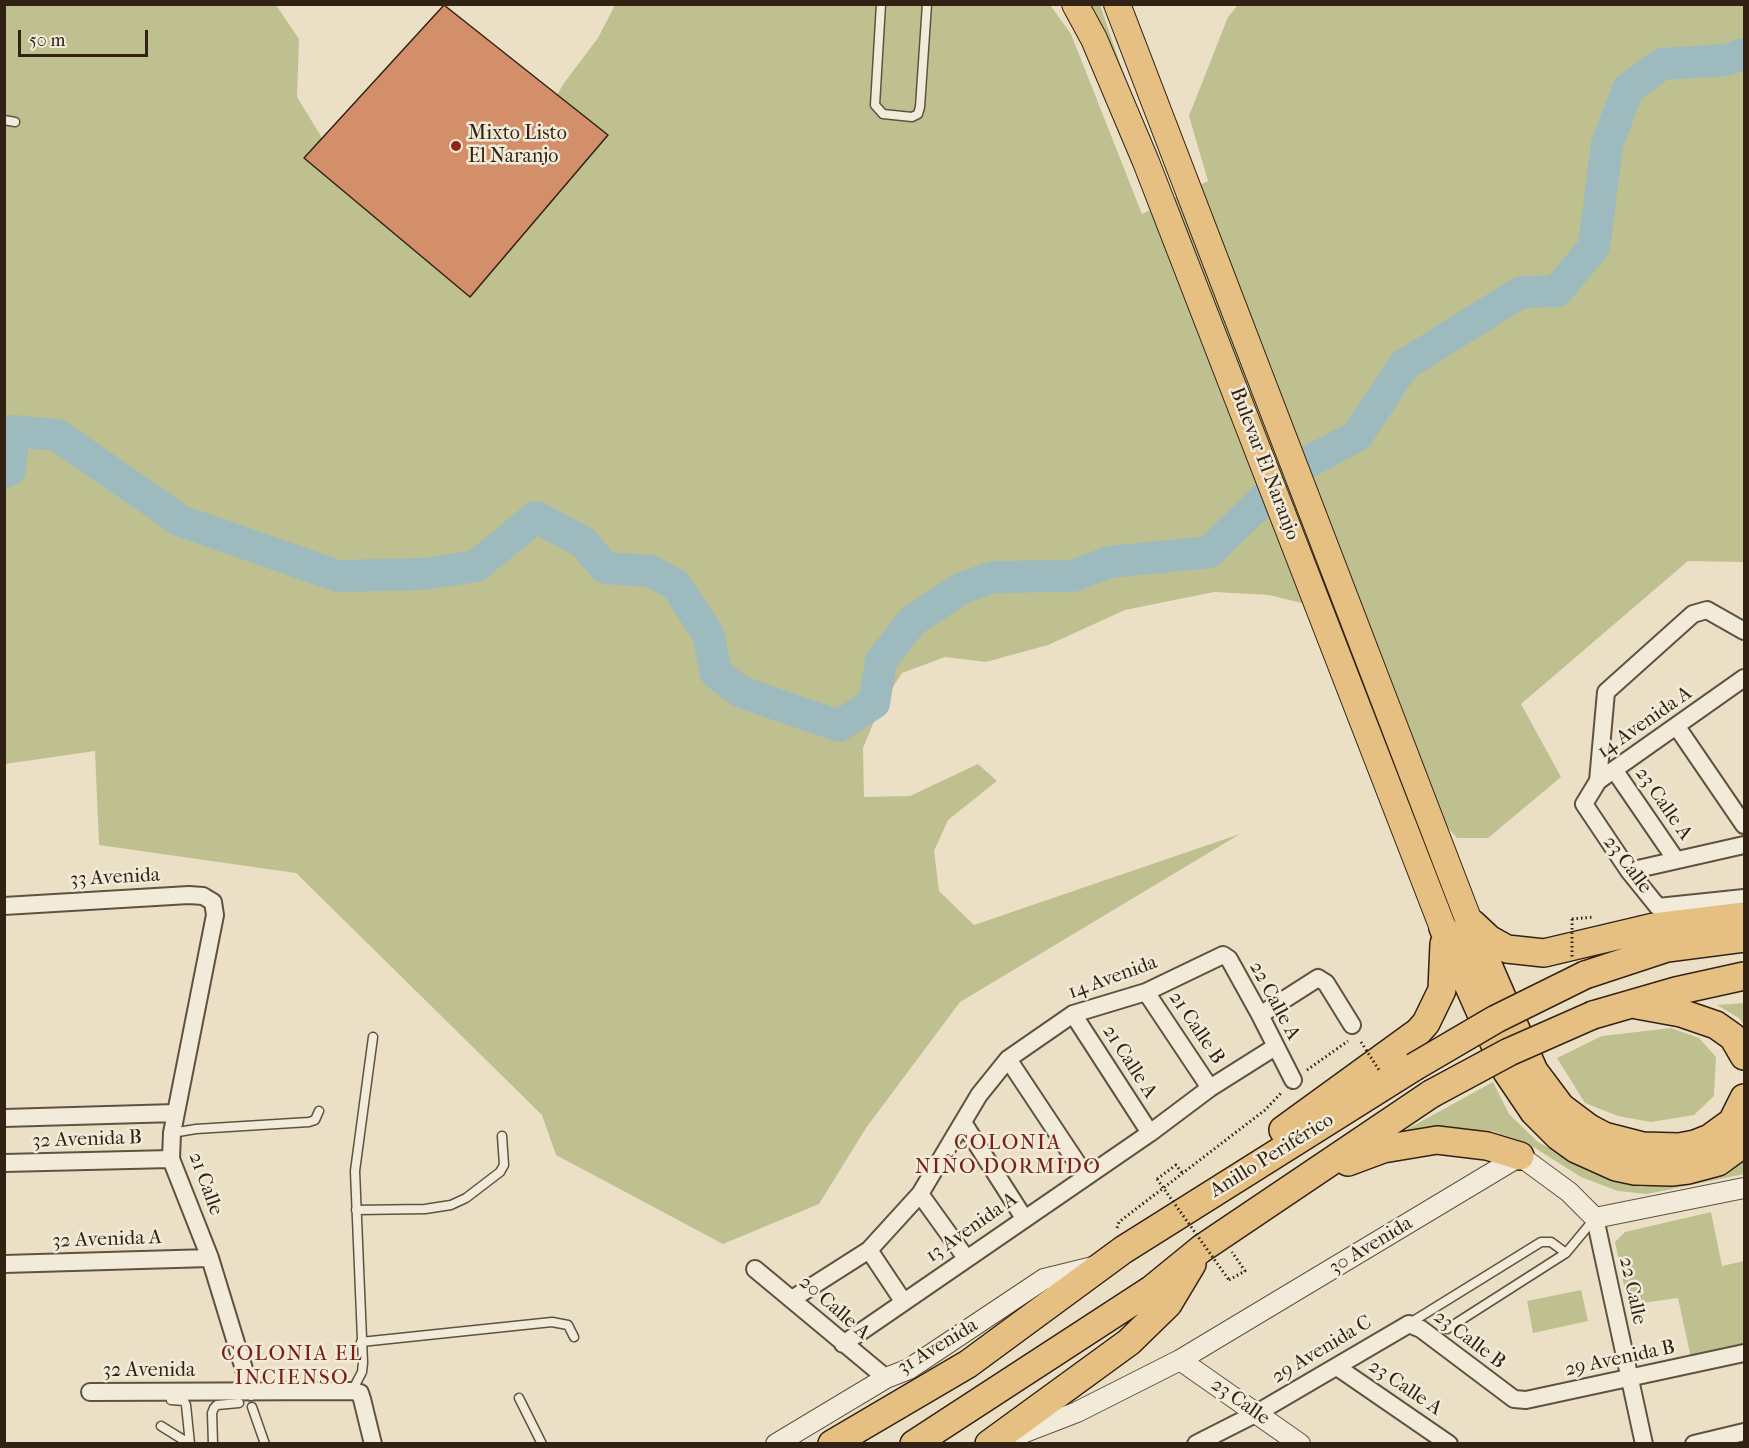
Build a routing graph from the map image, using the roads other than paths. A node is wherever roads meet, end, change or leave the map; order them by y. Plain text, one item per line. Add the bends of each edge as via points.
1 (881, 4) edge
2 (927, 4) edge
3 (1075, 4) edge
4 (1117, 4) edge
5 (4, 120) edge
6 (15, 122) dead end
7 (1744, 632) edge
8 (1742, 686) edge
9 (1677, 727) junction
10 (1615, 771) junction
11 (1598, 781) junction
12 (1587, 811) joint
13 (1744, 825) edge
14 (1744, 845) edge
15 (1676, 860) junction
16 (1629, 871) junction
17 (1744, 897) edge
18 (4, 906) edge
19 (215, 915) joint
20 (1439, 916) junction
21 (1744, 916) edge
22 (1470, 921) junction
23 (1744, 938) edge
24 (1210, 960) joint
25 (1744, 976) edge
26 (1146, 992) junction
27 (1630, 1004) junction
28 (1073, 1014) junction
29 (1260, 1015) junction
30 (1356, 1036) road end
31 (374, 1037) dead end
32 (1275, 1047) junction
33 (1744, 1056) edge
34 (1008, 1059) junction
35 (1293, 1080) road end
36 (1210, 1088) junction
37 (1744, 1098) edge
38 (319, 1111) dead end
39 (176, 1113) junction
40 (4, 1118) edge
41 (964, 1125) junction
42 (172, 1133) junction
43 (1149, 1133) junction
44 (502, 1136) dead end
45 (1744, 1143) edge
46 (1520, 1156) junction
47 (171, 1159) junction
48 (4, 1163) edge
49 (1313, 1174) junction
50 (1085, 1176) junction
51 (1744, 1188) edge
52 (920, 1194) junction
53 (356, 1210) junction
54 (1185, 1211) junction
55 (1024, 1218) junction
56 (1595, 1218) junction
57 (1201, 1249) junction
58 (869, 1250) junction
59 (1566, 1253) junction
60 (210, 1258) junction
61 (966, 1258) junction
62 (4, 1264) edge
63 (1104, 1264) junction
64 (755, 1269) dead end
65 (792, 1299) junction
66 (903, 1302) junction
67 (1407, 1324) junction
68 (1447, 1329) dead end
69 (574, 1337) dead end
70 (361, 1342) junction
71 (843, 1344) junction
72 (1744, 1353) edge
73 (1180, 1360) junction
74 (1337, 1367) junction
75 (886, 1378) junction
76 (1630, 1379) junction
77 (352, 1390) junction
78 (90, 1392) dead end
79 (1506, 1394) joint
80 (519, 1398) dead end
81 (171, 1400) dead end
82 (247, 1401) junction
83 (1257, 1413) junction
84 (161, 1426) dead end
85 (1744, 1432) edge
86 (190, 1443) edge
87 (213, 1443) edge
88 (265, 1443) edge
89 (373, 1443) edge
90 (542, 1443) edge
91 (776, 1443) edge
92 (832, 1443) edge
93 (914, 1443) edge
94 (989, 1443) edge
95 (997, 1443) edge
96 (1196, 1443) edge
97 (1300, 1443) edge
98 (1449, 1443) edge
99 (1644, 1443) edge
100 (1694, 1443) edge

1 - 2 lane via 875,105 883,114 912,117 920,107
3 - 20 main road, Bulevar El Naranjo via 1146,162
4 - 22 main road, Bulevar El Naranjo
5 - 6 lane
7 - 11 street via 1707,610 1693,614 1606,692
8 - 9 street, 14 Avenida A
9 - 10 street, 14 Avenida A
9 - 13 street
10 - 11 street, 14 Avenida A
10 - 15 street, 23 Calle A
11 - 12 street, 14 Avenida A via 1585,799
12 - 16 street, 23 Calle
14 - 15 street
15 - 16 street
16 - 17 street, 23 Calle via 1658,907
18 - 19 street, 33 Avenida via 189,895 213,902
19 - 39 street, 21 Calle
20 - 45 highway via 1507,1072 1534,1112 1558,1136 1586,1154 1635,1172 1689,1170 1718,1162
20 - 54 highway via 1445,979 1426,1023 1241,1160
21 - 22 highway via 1654,927 1544,953 1507,949
22 - 37 highway via 1538,1077 1561,1107 1589,1128 1643,1146 1695,1144 1732,1122
23 - 54 highway, Anillo Periférico, bridge via 1667,948 1574,979 1496,1018
24 - 26 street, 14 Avenida
24 - 29 street, 22 Calle A via 1223,955 1228,959
25 - 27 highway, Anillo Periférico
26 - 28 street, 14 Avenida
26 - 36 street, 21 Calle B
27 - 33 highway via 1716,1024 1733,1037
27 - 49 highway, Anillo Periférico, bridge via 1593,1015 1509,1052 1431,1094
28 - 34 street, 14 Avenida
28 - 43 street, 21 Calle A
29 - 30 street via 1313,980 1322,979
29 - 32 street, 22 Calle A
31 - 53 lane via 355,1171
32 - 35 street, 22 Calle A
32 - 36 street, 13 Avenida A
34 - 41 street, 14 Avenida via 979,1095
34 - 50 street
36 - 43 street, 13 Avenida A
38 - 42 lane via 315,1120 309,1122
39 - 40 street
39 - 42 street, 21 Calle
41 - 52 street, 14 Avenida
41 - 55 street
42 - 47 street, 21 Calle
43 - 50 street, 13 Avenida A
44 - 53 lane via 504,1165 500,1172 466,1198 425,1209
46 - 49 highway via 1487,1146 1437,1140 1383,1149
46 - 56 street via 1569,1192
46 - 73 street, 30 Avenida
47 - 48 street, 32 Avenida B
47 - 60 street, 21 Calle
49 - 57 highway, Anillo Periférico
50 - 55 street, 13 Avenida A
51 - 56 street
52 - 58 street, 14 Avenida
52 - 61 street
53 - 70 lane
54 - 63 highway, Anillo Periférico
55 - 61 street, 13 Avenida A
56 - 59 lane
56 - 76 street, 22 Calle
57 - 93 highway, Anillo Periférico via 1152,1289
57 - 94 highway via 1168,1304 1129,1342
58 - 65 street, 14 Avenida
58 - 66 street
59 - 67 lane via 1551,1242 1541,1242
59 - 68 lane
60 - 62 street, 32 Avenida A
60 - 82 street, 21 Calle
61 - 66 street, 13 Avenida A
63 - 75 street, 31 Avenida via 1044,1279 909,1369
63 - 92 highway, Anillo Periférico via 968,1364
64 - 65 street, 20 Calle A
65 - 71 street, 20 Calle A
66 - 71 street, 13 Avenida A
67 - 74 street, 29 Avenida C
67 - 79 street, 23 Calle B via 1421,1329
69 - 70 lane via 568,1325 552,1322
70 - 77 lane via 362,1372
71 - 75 street, 20 Calle A
72 - 76 street, 29 Avenida B
73 - 83 street, 23 Calle
73 - 95 street, 30 Avenida via 1077,1412
74 - 83 street, 29 Avenida C
74 - 98 street, 23 Calle A
75 - 91 street, 31 Avenida
76 - 79 street, 29 Avenida B via 1526,1400
76 - 99 street, 22 Calle
77 - 82 street, 32 Avenida
77 - 89 street via 360,1393
78 - 82 street, 32 Avenida
80 - 90 lane
81 - 86 lane via 184,1401 186,1405
82 - 87 lane via 214,1408
82 - 88 lane
83 - 96 street, 29 Avenida C
83 - 97 street, 23 Calle
84 - 86 lane
85 - 100 street

